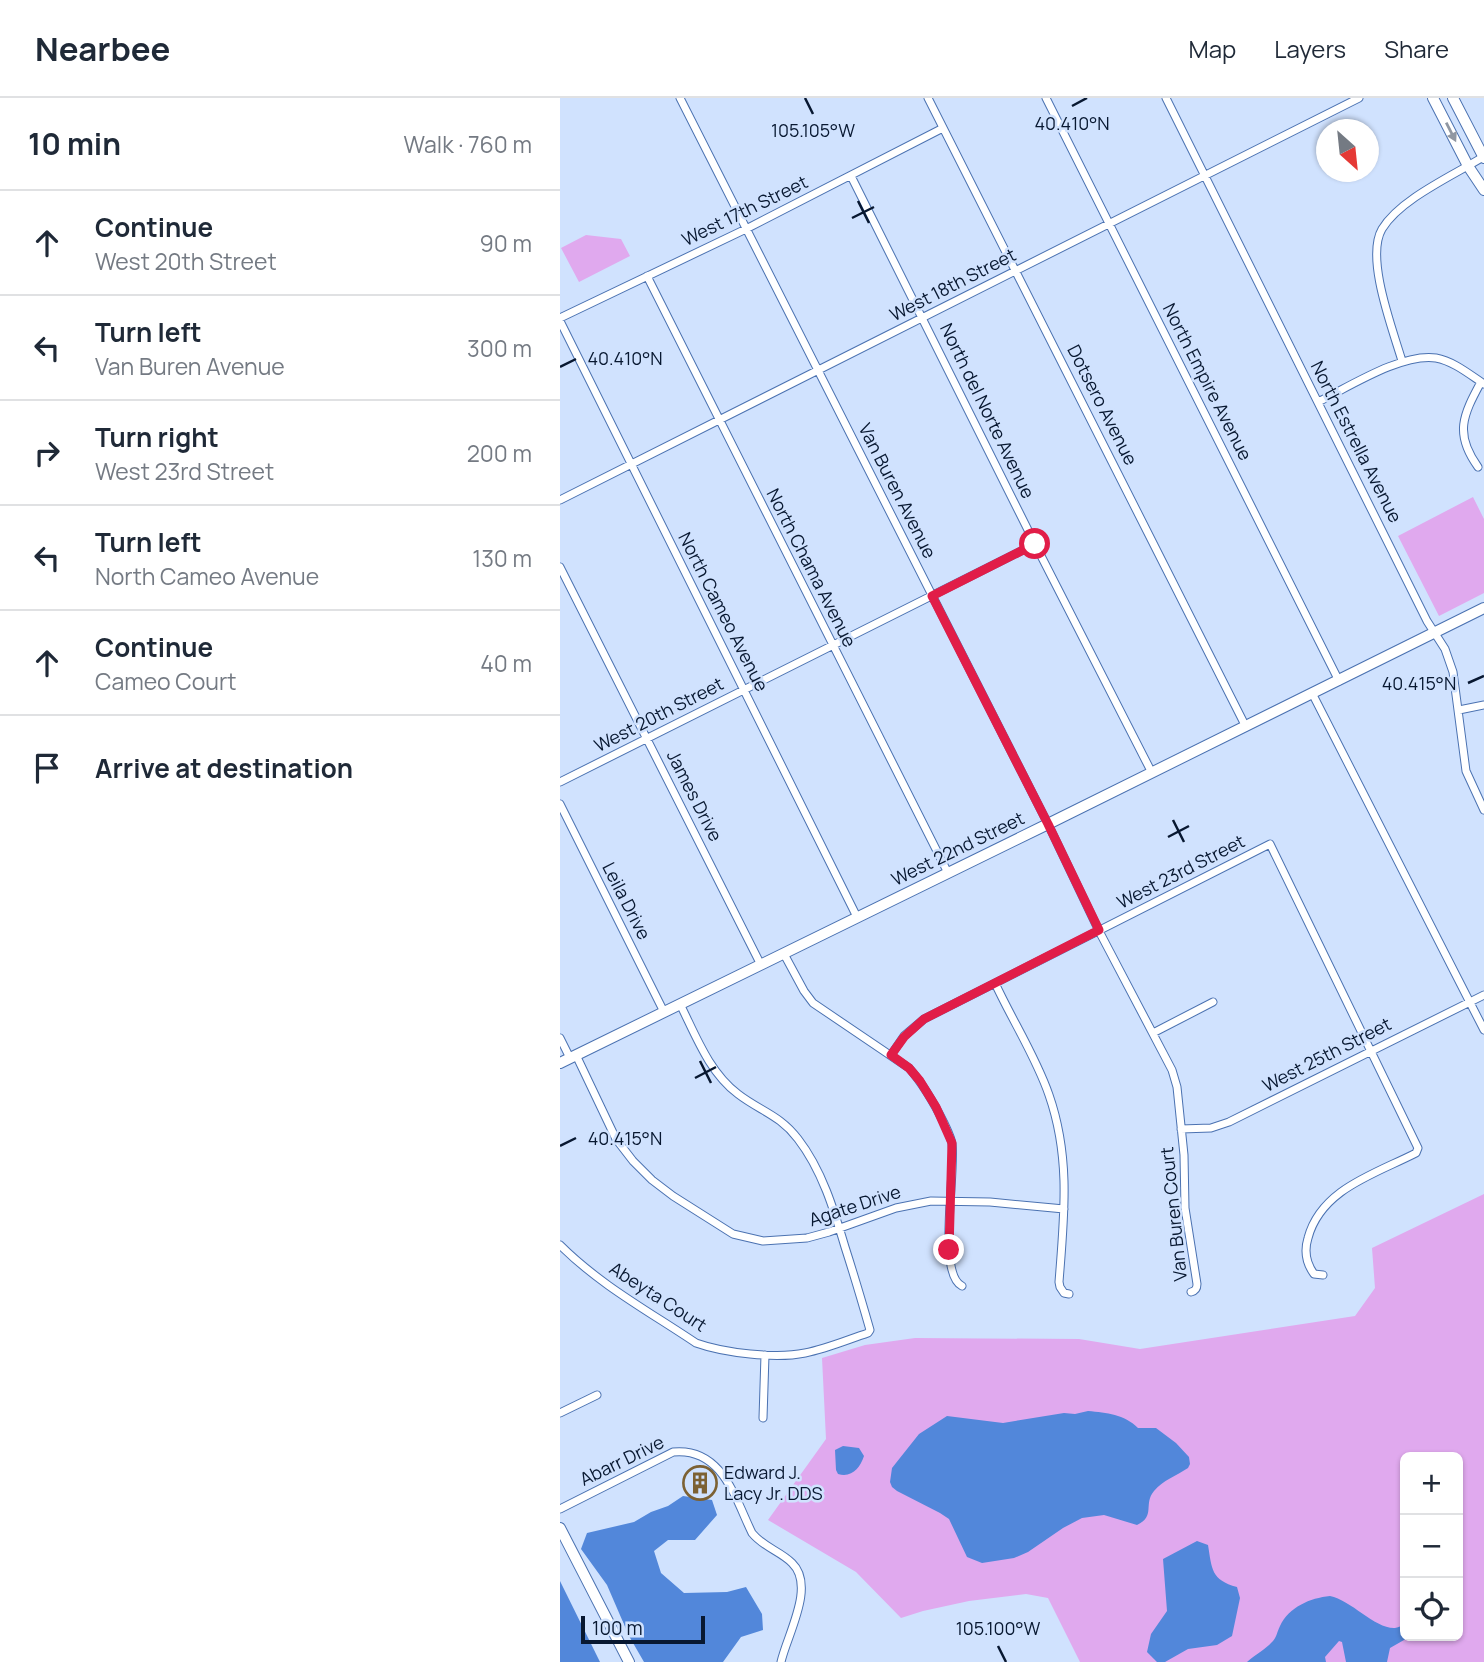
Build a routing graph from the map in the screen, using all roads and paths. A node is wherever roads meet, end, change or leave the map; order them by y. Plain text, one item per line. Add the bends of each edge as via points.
1 (680, 98) edge
2 (928, 98) edge
3 (1046, 98) edge
4 (1166, 98) edge
5 (1359, 98) edge
6 (1433, 98) edge
7 (1453, 98) edge
8 (943, 128) junction
9 (1484, 157) edge
10 (1468, 166) junction
11 (851, 176) junction
12 (1205, 176) junction
13 (1484, 190) edge
14 (1110, 223) junction
15 (746, 229) junction
16 (1016, 271) junction
17 (647, 276) junction
18 (923, 318) junction
19 (560, 319) edge
20 (1402, 361) junction
21 (818, 370) junction
22 (1483, 383) edge
23 (1318, 402) junction
24 (719, 420) junction
25 (631, 464) junction
26 (1478, 467) dead end
27 (560, 500) edge
28 (1035, 544) junction
29 (560, 567) edge
30 (932, 596) junction
31 (1484, 608) edge
32 (1436, 632) junction
33 (833, 645) junction
34 (1339, 681) junction
35 (745, 690) junction
36 (1312, 693) junction
37 (1484, 705) edge
38 (1459, 710) junction
39 (1246, 726) junction
40 (647, 738) junction
41 (1152, 773) junction
42 (560, 782) edge
43 (560, 804) edge
44 (1484, 810) edge
45 (1048, 824) junction
46 (948, 873) junction
47 (857, 917) junction
48 (1099, 930) junction
49 (784, 954) junction
50 (761, 965) junction
51 (995, 983) junction
52 (1484, 995) edge
53 (1213, 1002) dead end
54 (1470, 1002) junction
55 (680, 1004) junction
56 (664, 1012) junction
57 (1484, 1030) edge
58 (1153, 1033) junction
59 (560, 1038) edge
60 (1371, 1050) junction
61 (891, 1055) junction
62 (569, 1058) edge
63 (1181, 1129) junction
64 (951, 1201) junction
65 (1064, 1209) junction
66 (839, 1228) junction
67 (560, 1245) edge
68 (1323, 1275) dead end
69 (961, 1286) dead end
70 (1191, 1293) dead end
71 (1069, 1294) dead end
72 (765, 1355) junction
73 (597, 1395) dead end
74 (560, 1413) edge
75 (763, 1418) dead end
76 (560, 1508) edge
77 (560, 1528) edge
78 (629, 1662) edge
79 (781, 1662) edge

1 - 15 street, Van Buren Avenue
2 - 8 street, Dotsero Avenue
3 - 14 street, North Empire Avenue
4 - 12 street, North Estrella Avenue
5 - 12 street, West 18th Street
6 -> 10 street
7 - 9 street
8 - 11 street, West 17th Street
8 - 16 street, Dotsero Avenue
9 - 10 street
10 - 13 street
10 - 20 street via 1412,200 1381,230 1378,274
11 - 15 street, West 17th Street
11 - 18 street, North del Norte Avenue
12 - 14 street, West 18th Street
12 - 23 street, North Estrella Avenue
14 - 16 street, West 18th Street
14 - 34 street, North Empire Avenue
15 - 17 street, West 17th Street
15 - 21 street, Van Buren Avenue
16 - 18 street, West 18th Street
16 - 39 street, Dotsero Avenue
17 - 19 street, West 17th Street
17 - 24 street, North Chama Avenue
18 - 21 street, West 18th Street
18 - 28 street, North del Norte Avenue
19 - 25 street, North Cameo Avenue
20 - 22 street via 1437,358
20 - 23 street
21 - 24 street, West 18th Street
21 - 30 street, Van Buren Avenue
22 - 26 street via 1468,406 1464,428 1466,448
23 - 32 street, North Estrella Avenue
24 - 25 street, West 18th Street
24 - 33 street, North Chama Avenue
25 - 27 street, West 18th Street
25 - 35 street, North Cameo Avenue
28 - 30 street, West 20th Street
28 - 41 street, North del Norte Avenue
29 - 40 street, James Drive
30 - 33 street, West 20th Street
30 - 45 street, Van Buren Avenue
31 - 32 street, West 22nd Street
32 - 34 street, West 22nd Street
32 - 38 street, North Estrella Avenue via 1449,658
33 - 35 street, West 20th Street
33 - 46 street, North Chama Avenue
34 - 36 street, West 22nd Street
35 - 40 street, West 20th Street
35 - 47 street, North Cameo Avenue
36 - 39 street, West 22nd Street
36 - 54 street
37 - 38 street
38 - 44 street, North Estrella Avenue via 1466,771
39 - 41 street, West 22nd Street
40 - 42 street, West 20th Street
40 - 50 street, James Drive
41 - 45 street, West 22nd Street
43 - 56 street, Leila Drive
45 - 46 street, West 22nd Street
45 - 48 street, Van Buren Avenue
46 - 47 street, West 22nd Street
47 - 49 street, West 22nd Street
48 - 51 street, West 23rd Street
48 - 58 street, Van Buren Avenue
48 - 60 street, West 23rd Street via 1270,844
49 - 50 street, West 22nd Street
49 - 61 street via 813,1003
50 - 55 street, West 22nd Street
51 - 61 street, West 23rd Street via 924,1019
51 - 65 street via 1054,1109 1064,1166
52 - 54 street, West 25th Street
53 - 58 street
54 - 57 street
54 - 60 street, West 25th Street
55 - 56 street, West 22nd Street
55 - 66 street via 722,1078 776,1118 804,1147
56 - 62 street, West 22nd Street
58 - 63 street, Van Buren Avenue via 1175,1079
59 - 62 street, Agate Drive
60 - 63 street, West 25th Street via 1219,1127
60 - 68 street via 1418,1151 1346,1188 1322,1209 1306,1244 1308,1265 1314,1274
61 - 64 street via 920,1081 950,1136
62 - 66 street, Agate Drive via 633,1161 673,1196 733,1234 763,1241 807,1238
63 - 70 street, Van Buren Court via 1185,1208 1197,1284
64 - 65 street, Agate Drive
64 - 66 street, Agate Drive via 904,1205
64 - 69 street via 951,1271
65 - 71 street via 1059,1282
66 - 72 street, Abeyta Court via 870,1330 804,1353
67 - 72 street, Abeyta Court via 615,1291 696,1343
72 - 75 street
73 - 74 street
76 - 79 street, Abarr Drive via 673,1452 707,1458 722,1474 758,1541 792,1563 800,1576 802,1594
77 - 78 street

